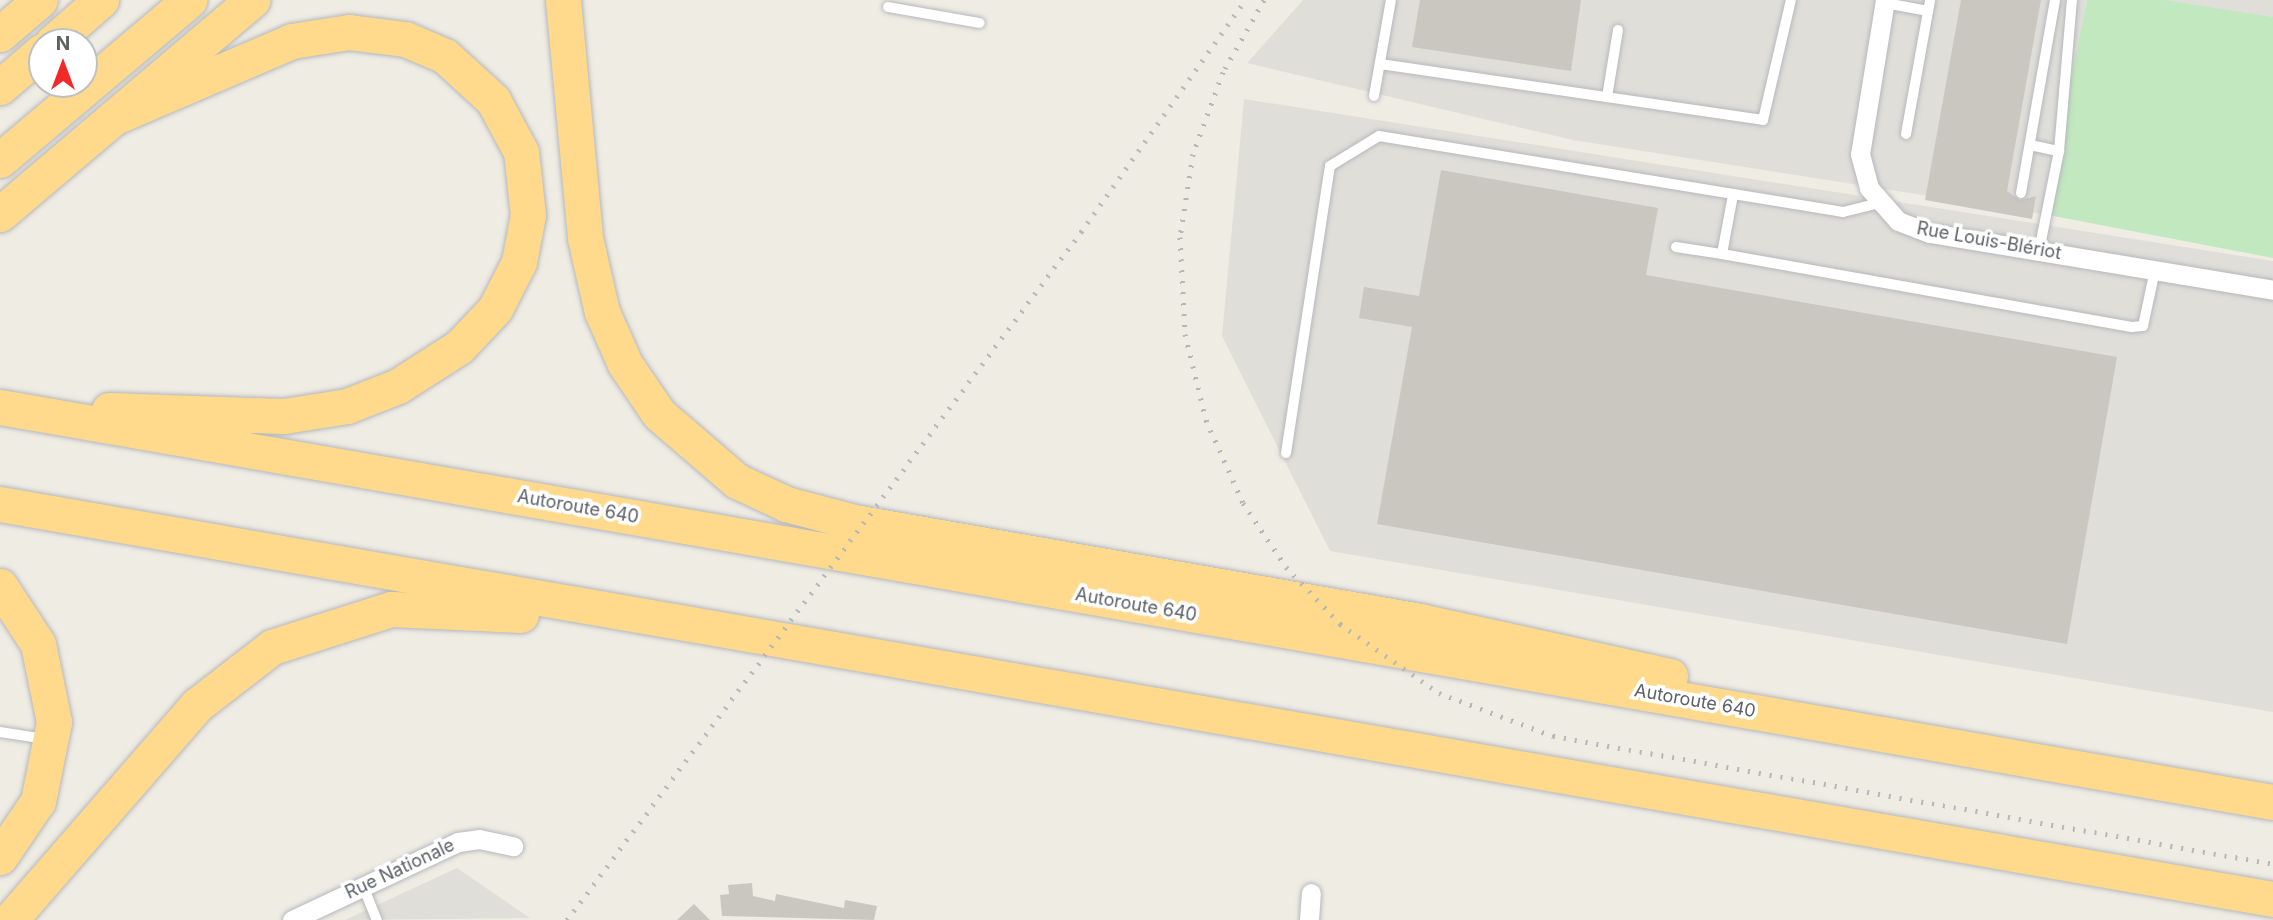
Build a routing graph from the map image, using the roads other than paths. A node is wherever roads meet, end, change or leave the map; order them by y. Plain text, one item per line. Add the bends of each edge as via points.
1 (40, 0) edge
2 (101, 0) edge
3 (190, 0) edge
4 (252, 0) edge
5 (563, 0) edge
6 (1391, 0) edge
7 (1791, 0) edge
8 (1930, 0) edge
9 (2055, 0) edge
10 (2072, 0) edge
11 (1885, 2) edge
12 (888, 7) dead end
13 (1928, 12) junction
14 (980, 23) dead end
15 (69, 28) edge
16 (1618, 30) dead end
17 (0, 34) edge
18 (28, 63) edge
19 (1380, 64) junction
20 (0, 87) edge
21 (1374, 96) dead end
22 (1607, 97) junction
23 (117, 116) junction
24 (1906, 134) dead end
25 (2030, 145) junction
26 (2059, 150) junction
27 (0, 160) edge
28 (2021, 193) dead end
29 (1732, 195) junction
30 (1878, 202) junction
31 (0, 214) edge
32 (1676, 247) dead end
33 (2039, 251) junction
34 (1722, 254) junction
35 (2155, 270) junction
36 (2273, 290) edge
37 (14, 409) edge
38 (1286, 453) dead end
39 (0, 504) edge
40 (0, 586) edge
41 (744, 633) junction
42 (0, 732) edge
43 (53, 741) junction
44 (1931, 742) junction
45 (2273, 802) edge
46 (513, 846) dead end
47 (0, 857) edge
48 (363, 886) junction
49 (1311, 893) dead end
50 (2273, 899) edge
51 (10, 920) edge
52 (292, 920) edge
53 (377, 920) edge
54 (1308, 920) edge

1 - 17 highway
2 - 15 highway
3 - 27 highway
4 - 23 highway
5 - 44 highway via 584,238 605,321 659,414 737,481 786,504 854,522 1550,645
6 - 19 lane
7 - 22 lane via 1763,120
8 - 13 lane
9 - 25 lane
10 - 26 lane
11 - 13 lane
11 - 30 street via 1860,154
12 - 14 lane
13 - 24 lane
16 - 22 lane
18 - 20 highway
19 - 21 lane
19 - 22 lane
23 - 31 highway
23 - 37 highway via 292,41 366,33 417,43 482,87 515,138 529,198 519,262 495,309 459,347 398,386 347,405 272,416 165,409
25 - 26 lane
25 - 28 lane
26 - 33 lane
29 - 30 lane via 1843,212
29 - 34 lane
29 - 38 lane via 1379,136 1330,166
30 - 33 street, Rue Louis-Blériot via 1922,232
32 - 34 lane
33 - 35 street, Rue Louis-Blériot
34 - 35 lane via 2132,327 2143,326
35 - 36 street, Rue Louis-Blériot
37 - 44 highway, Autoroute 640
39 - 41 highway
40 - 43 highway via 29,624 46,662
41 - 50 highway
41 - 51 highway via 427,608 357,616 288,639 238,668 197,705
42 - 43 lane
43 - 47 highway via 38,801
44 - 45 highway, Autoroute 640
46 - 48 street, Rue Nationale via 470,839
48 - 52 street, Rue Nationale
48 - 53 lane
49 - 54 street

